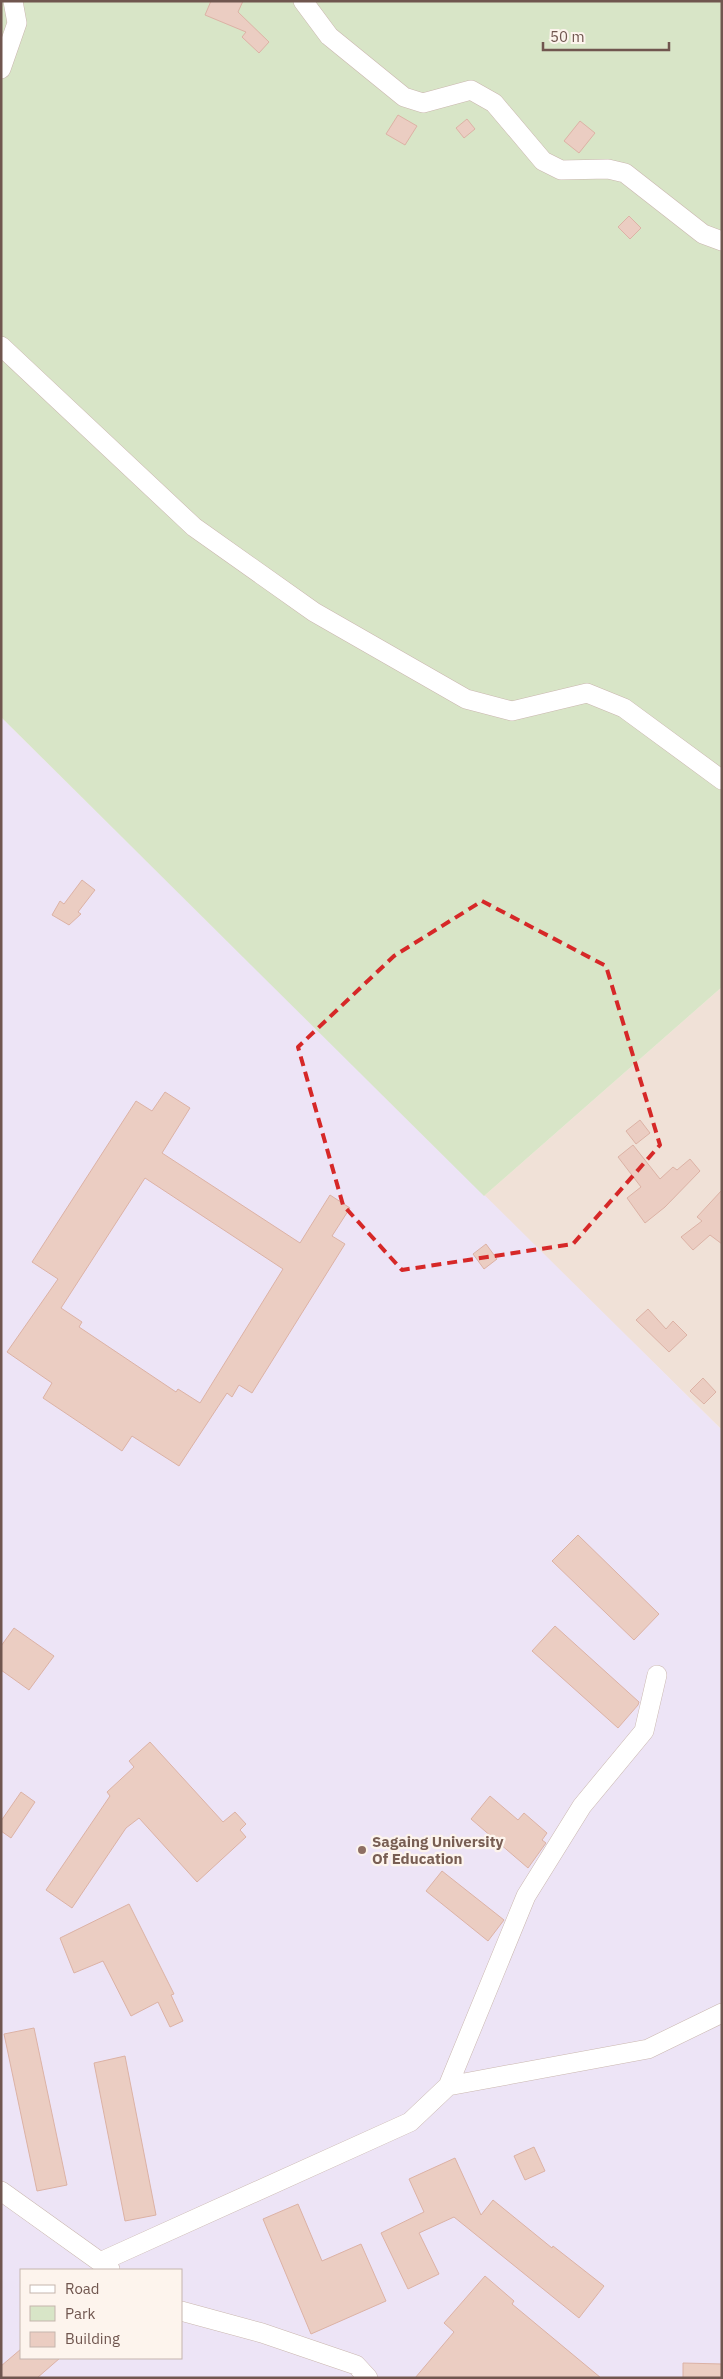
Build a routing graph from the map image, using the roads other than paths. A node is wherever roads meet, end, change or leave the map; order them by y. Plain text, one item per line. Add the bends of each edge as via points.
1 (13, 1) edge
2 (302, 1) edge
3 (1, 69) edge
4 (722, 241) edge
5 (1, 346) edge
6 (722, 780) edge
7 (658, 1675) dead end
8 (722, 2013) edge
9 (448, 2086) junction
10 (1, 2192) edge
11 (106, 2266) edge
12 (182, 2311) edge
13 (368, 2378) edge

1 - 3 street via 17,23
2 - 4 street via 329,36 404,97 423,103 472,90 494,103 543,161 560,170 608,169 626,173 703,234
5 - 6 street via 194,527 314,612 466,699 512,711 587,693 624,708
7 - 9 street via 644,1731 582,1806 526,1896
8 - 9 street via 648,2049
9 - 11 street via 410,2122
10 - 11 street
12 - 13 street via 262,2333 356,2365

